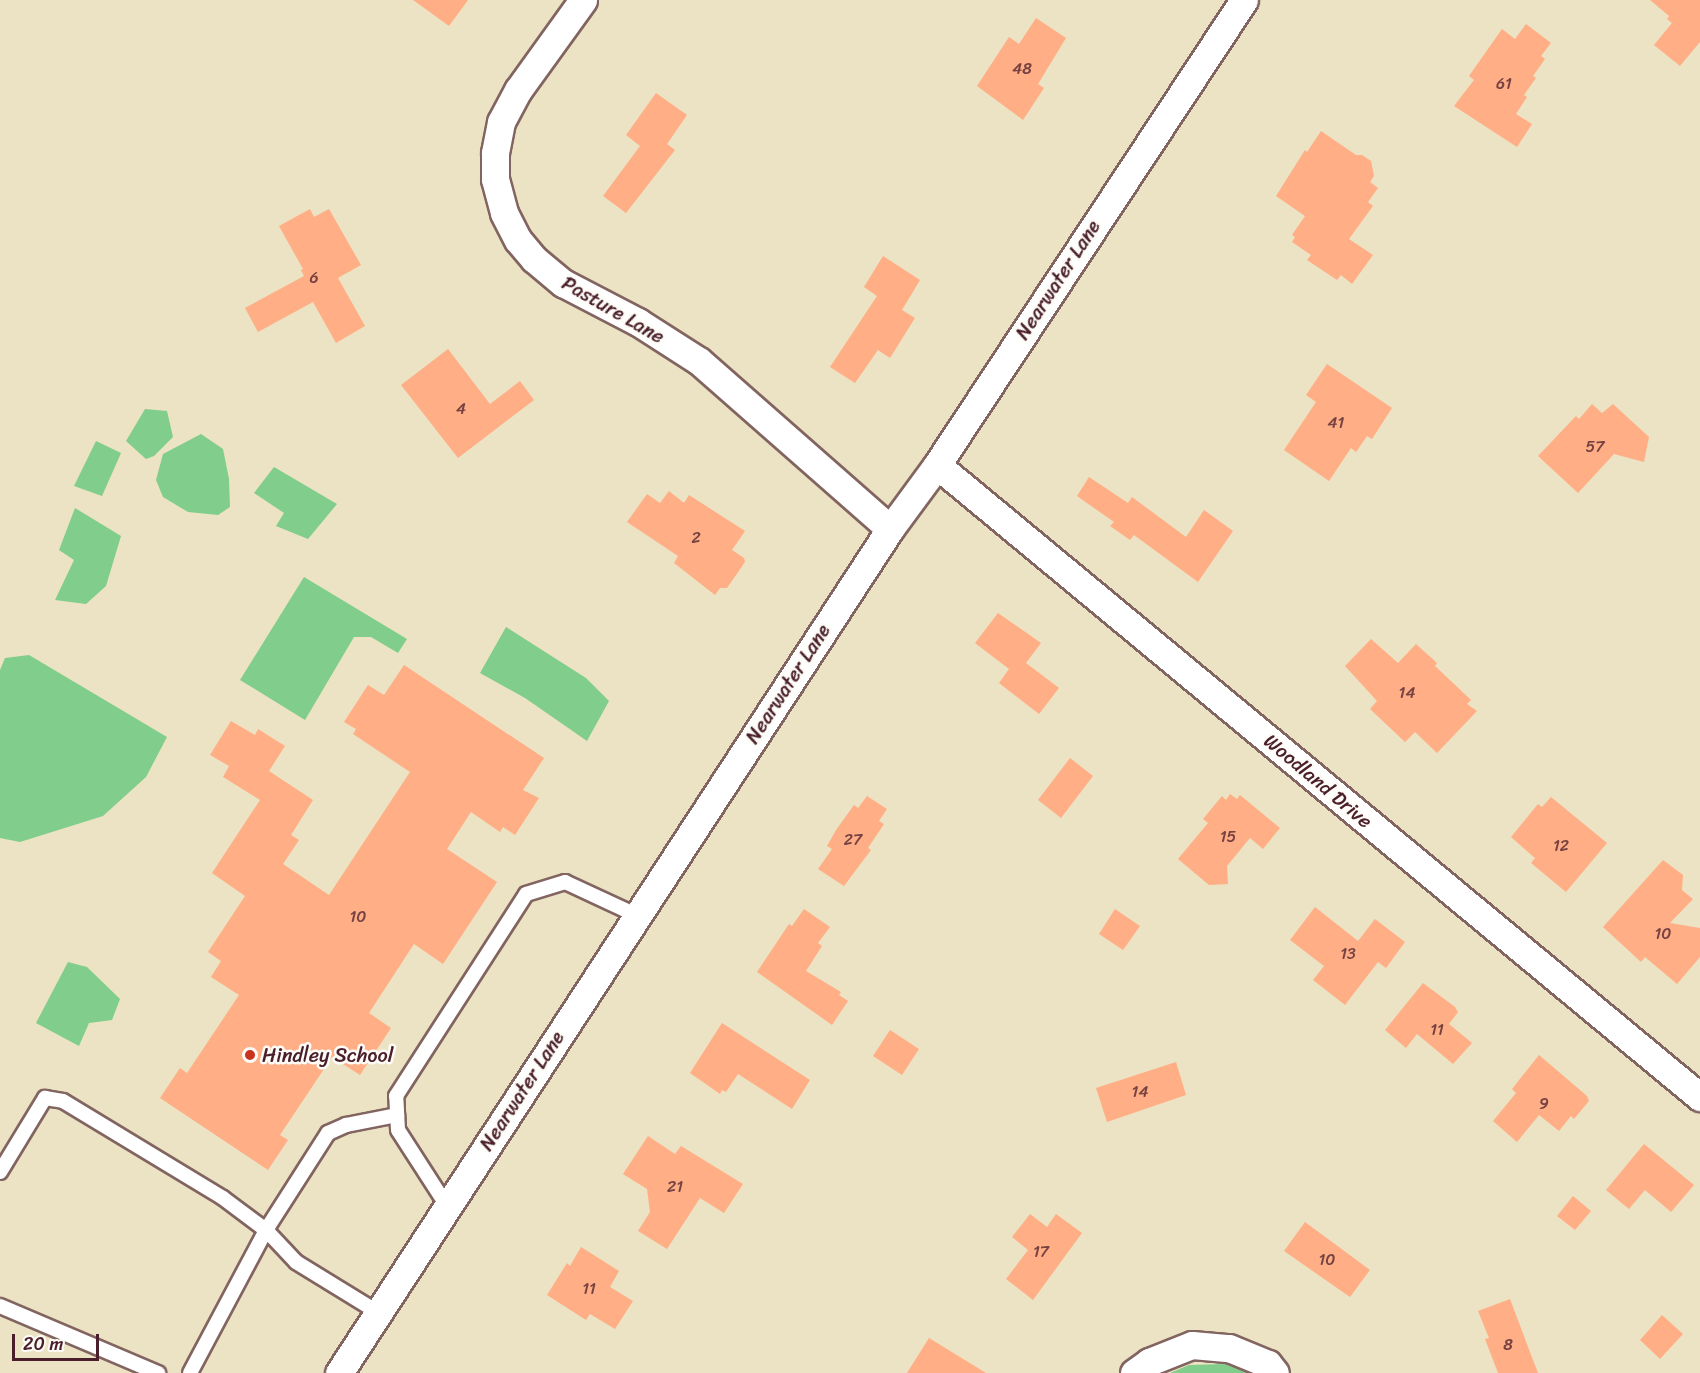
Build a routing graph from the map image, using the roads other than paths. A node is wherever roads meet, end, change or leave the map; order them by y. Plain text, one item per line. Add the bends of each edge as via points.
1 (584, 0) edge
2 (1245, 0) edge
3 (937, 465) junction
4 (890, 529) junction
5 (636, 915) junction
6 (1700, 1097) edge
7 (397, 1115) junction
8 (0, 1173) edge
9 (447, 1206) junction
10 (266, 1230) junction
11 (0, 1306) edge
12 (380, 1313) junction
13 (158, 1373) edge
14 (190, 1373) edge
15 (339, 1373) edge
16 (1134, 1373) edge
17 (1275, 1373) edge

1 - 4 street, Pasture Lane via 518,90 501,122 495,179 504,213 518,240 563,283 638,322 699,361
2 - 3 street, Nearwater Lane
3 - 4 street, Nearwater Lane
3 - 6 street, Woodland Drive
4 - 5 street, Nearwater Lane
5 - 7 lane via 565,882 526,894 396,1096
5 - 9 street, Nearwater Lane
7 - 9 lane via 398,1130
7 - 10 lane via 346,1125 328,1133
8 - 10 lane via 45,1098 63,1101 223,1198
9 - 12 street, Nearwater Lane
10 - 12 lane via 296,1262
10 - 14 lane
11 - 13 lane
12 - 15 street, Nearwater Lane
16 - 17 street via 1149,1362 1192,1346 1229,1348 1268,1364

